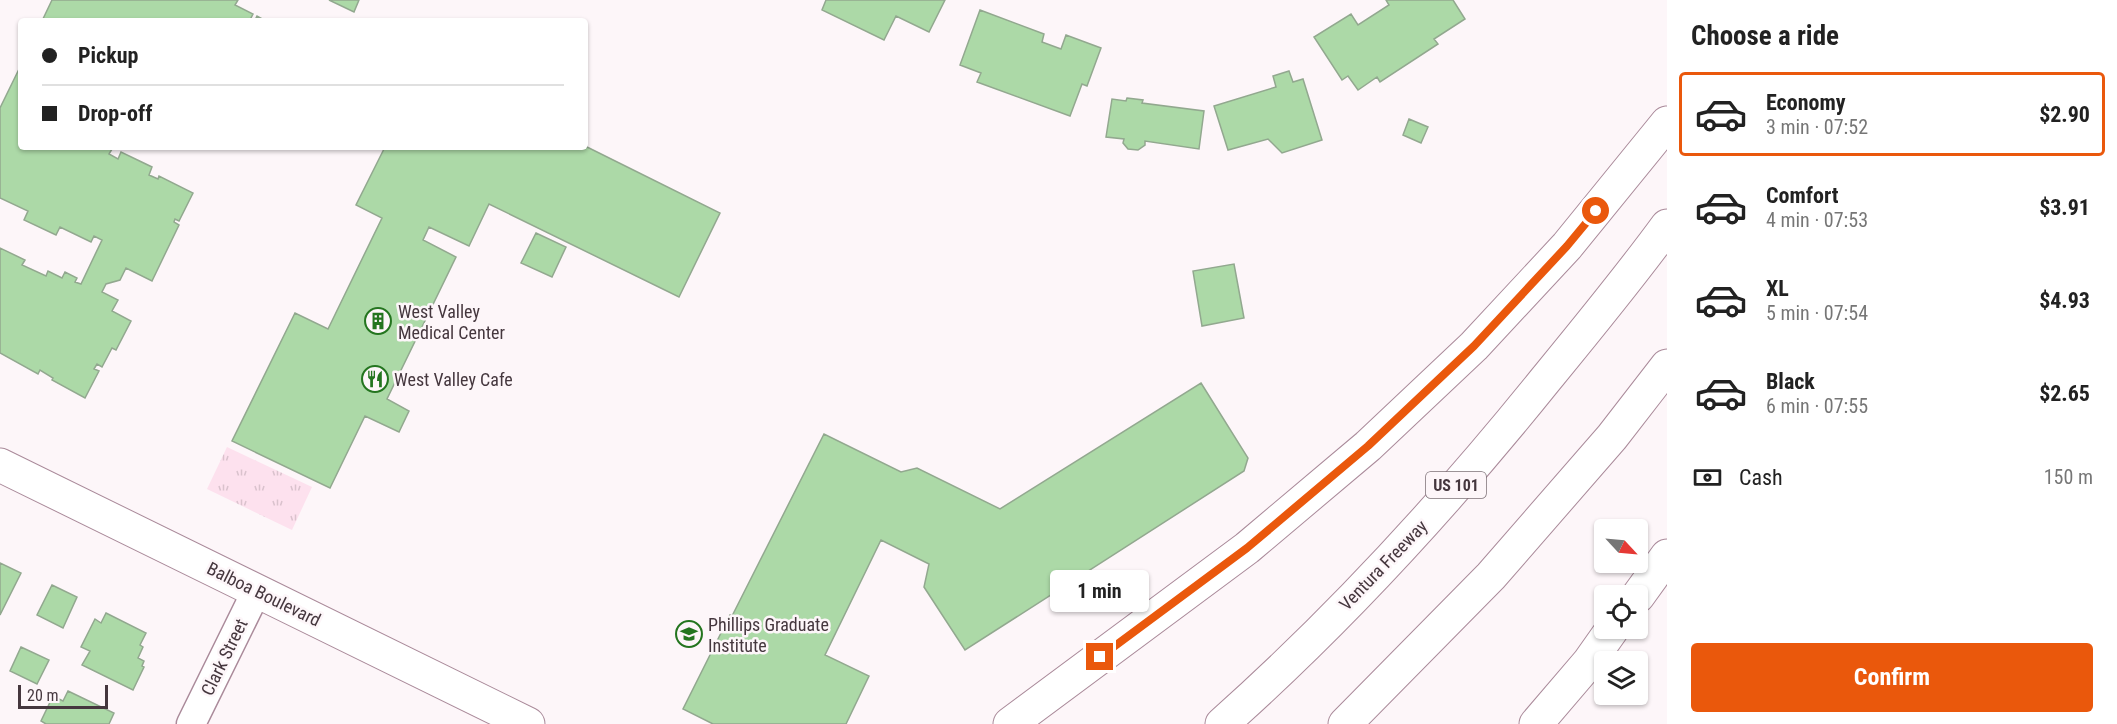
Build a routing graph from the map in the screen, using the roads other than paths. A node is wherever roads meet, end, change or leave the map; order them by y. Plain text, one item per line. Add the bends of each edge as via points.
1 (1667, 123) edge
2 (1667, 226) edge
3 (1667, 366) edge
4 (0, 465) edge
5 (1667, 556) edge
6 (1646, 585) edge
7 (257, 590) junction
8 (1605, 639) edge
9 (191, 724) edge
10 (528, 724) edge
11 (1010, 724) edge
12 (1222, 724) edge
13 (1345, 724) edge
14 (1536, 724) edge

1 - 11 main road via 1567,246 1474,346 1368,446 1247,548
2 - 12 main road, Ventura Freeway / US 101 via 1512,422 1393,559
3 - 13 main road via 1612,437 1491,576
4 - 7 main road, Balboa Boulevard
5 - 6 main road
7 - 9 street, Clark Street
7 - 10 main road, Balboa Boulevard
8 - 14 main road

